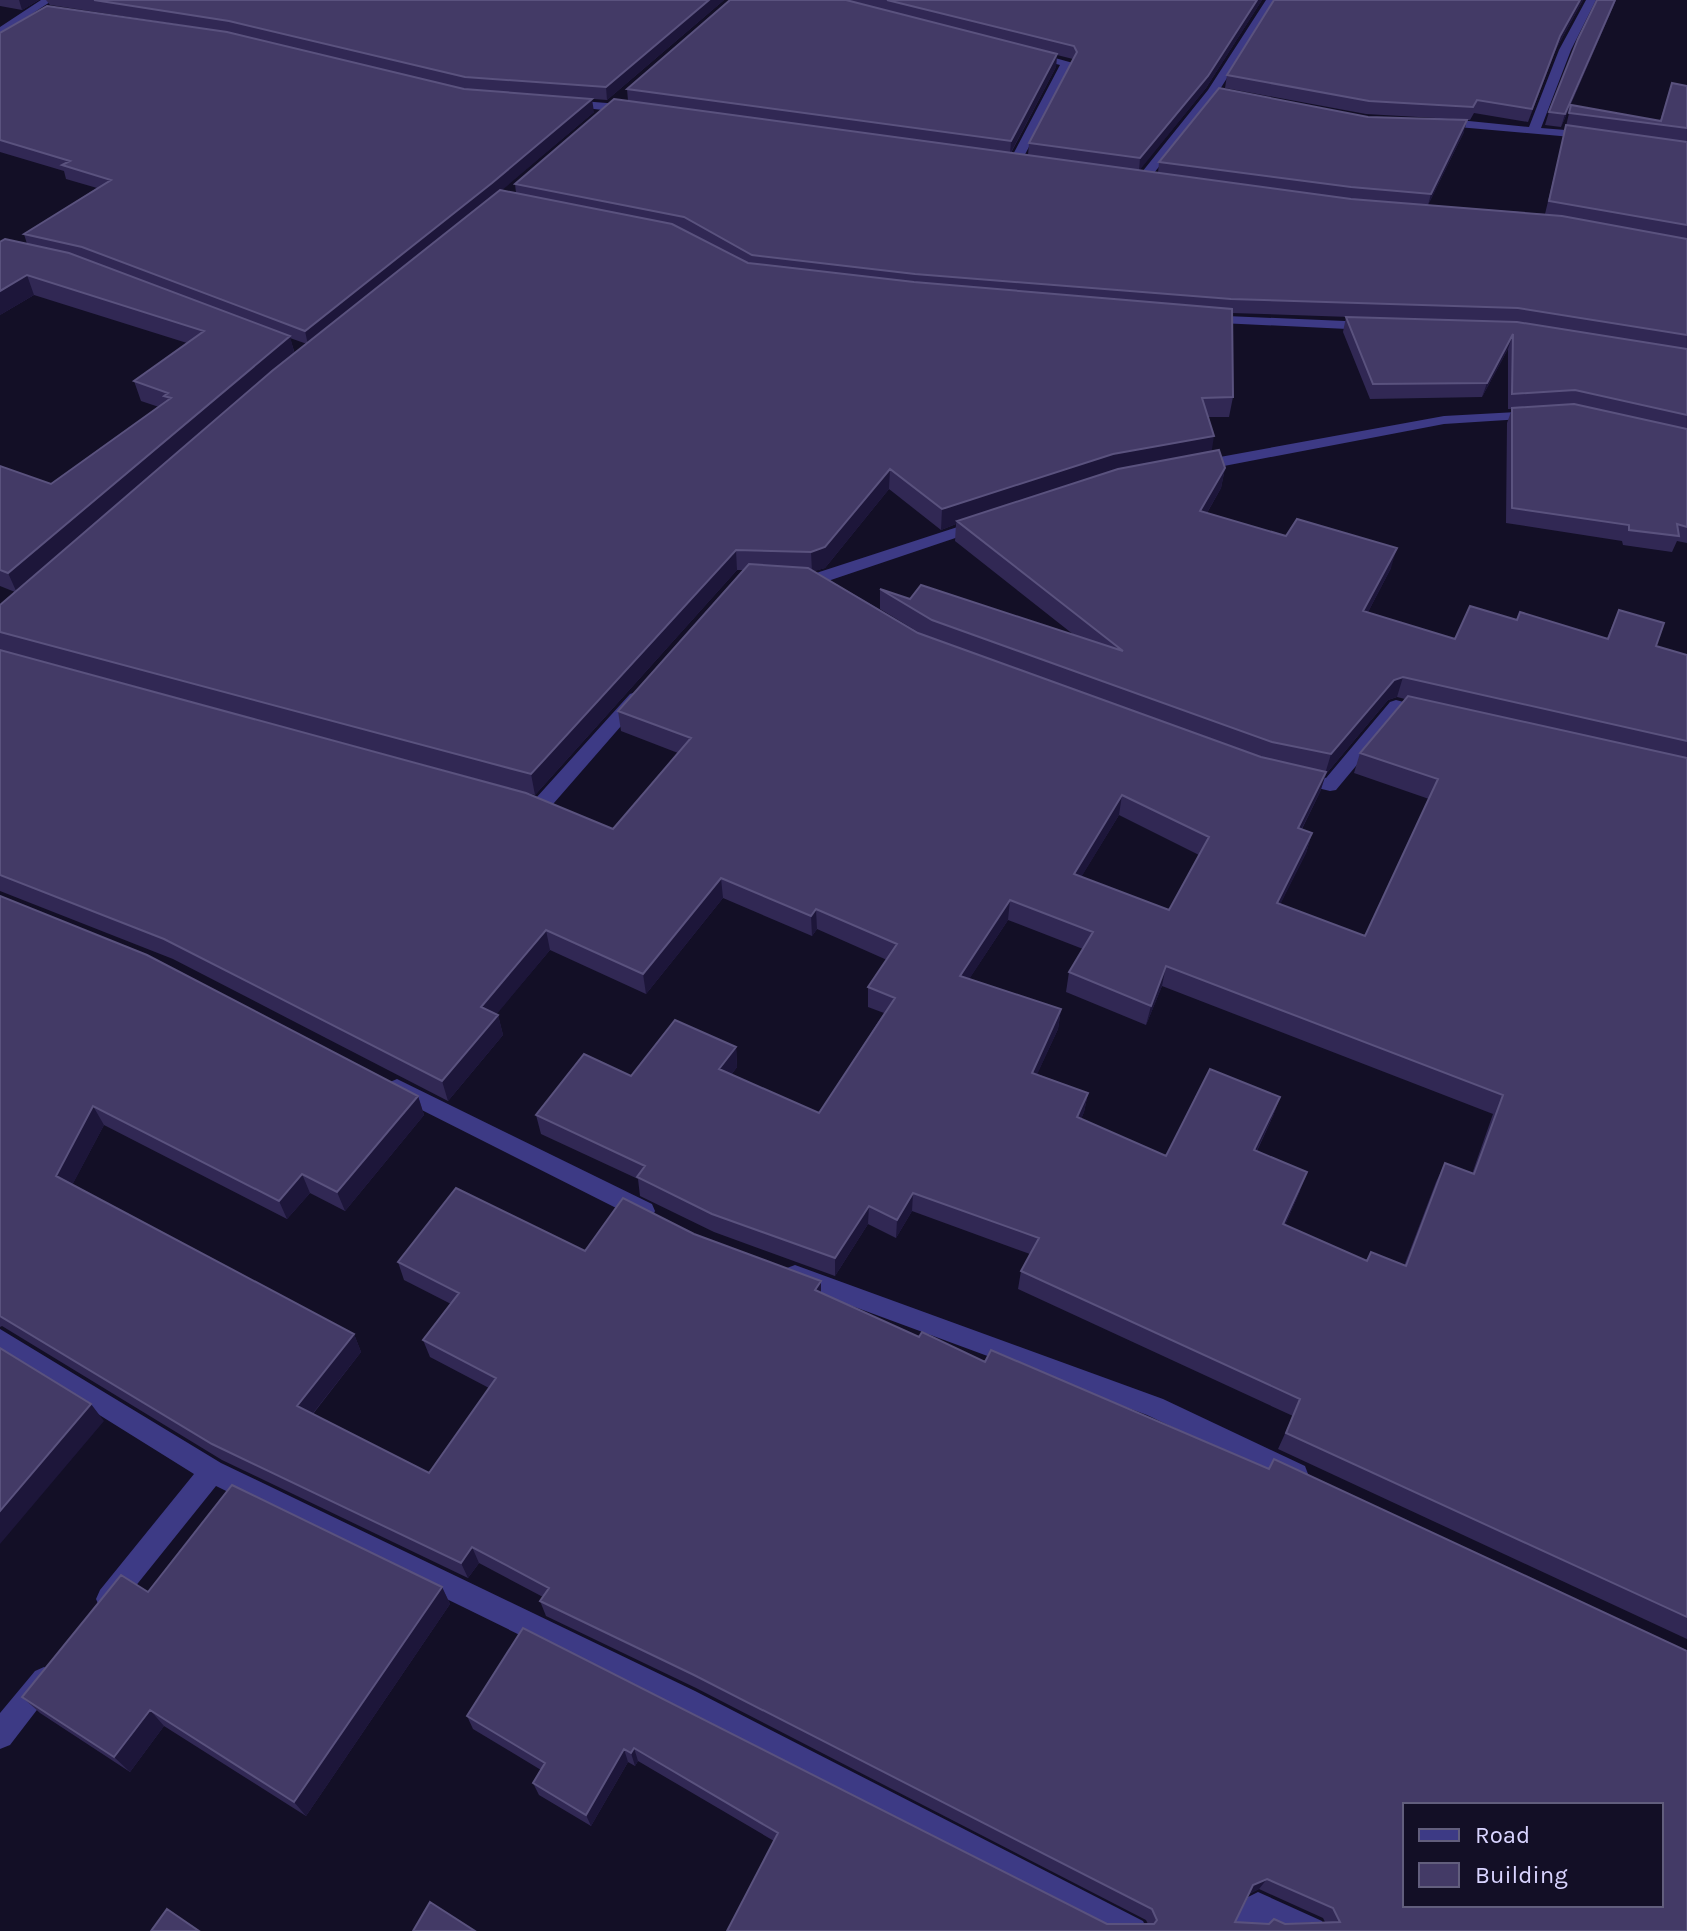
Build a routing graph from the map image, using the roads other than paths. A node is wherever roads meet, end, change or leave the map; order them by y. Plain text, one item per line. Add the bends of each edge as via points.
1 (1271, 0) edge
2 (1591, 0) edge
3 (49, 6) edge
4 (0, 32) edge
5 (1010, 48) edge
6 (1213, 92) junction
7 (1229, 95) edge
8 (620, 102) junction
9 (559, 103) edge
10 (641, 111) edge
11 (1429, 122) edge
12 (591, 126) edge
13 (1534, 130) junction
14 (1604, 138) edge
15 (999, 160) edge
16 (1015, 162) junction
17 (1029, 164) edge
18 (1158, 182) edge
19 (1185, 318) edge
20 (1389, 327) edge
21 (1553, 413) edge
22 (1187, 468) edge
23 (992, 521) edge
24 (837, 595) edge
25 (653, 679) edge
26 (1442, 717) edge
27 (1276, 774) edge
28 (509, 798) edge
29 (370, 1074) edge
30 (663, 1221) edge
31 (780, 1269) edge
32 (0, 1340) edge
33 (212, 1471) junction
34 (1312, 1481) edge
35 (96, 1615) edge
36 (58, 1663) edge
37 (0, 1735) edge
38 (1133, 1931) edge
39 (1245, 1931) edge
40 (1312, 1931) edge

1 - 6 street
2 - 13 street
3 - 4 street via 34,9
5 - 16 street via 1067,63
6 - 7 street
6 - 18 street via 1135,179
8 - 9 street
8 - 10 street
8 - 12 street
11 - 13 street
13 - 14 street
15 - 16 street
16 - 17 street
19 - 20 street
21 - 22 street via 1444,420
23 - 24 street via 806,580
25 - 28 street via 540,806
26 - 27 street via 1396,706 1330,785
29 - 30 street
31 - 34 street via 1154,1407
32 - 33 street
33 - 35 street
33 - 38 street via 685,1701
36 - 37 street
39 - 40 street via 1258,1907

